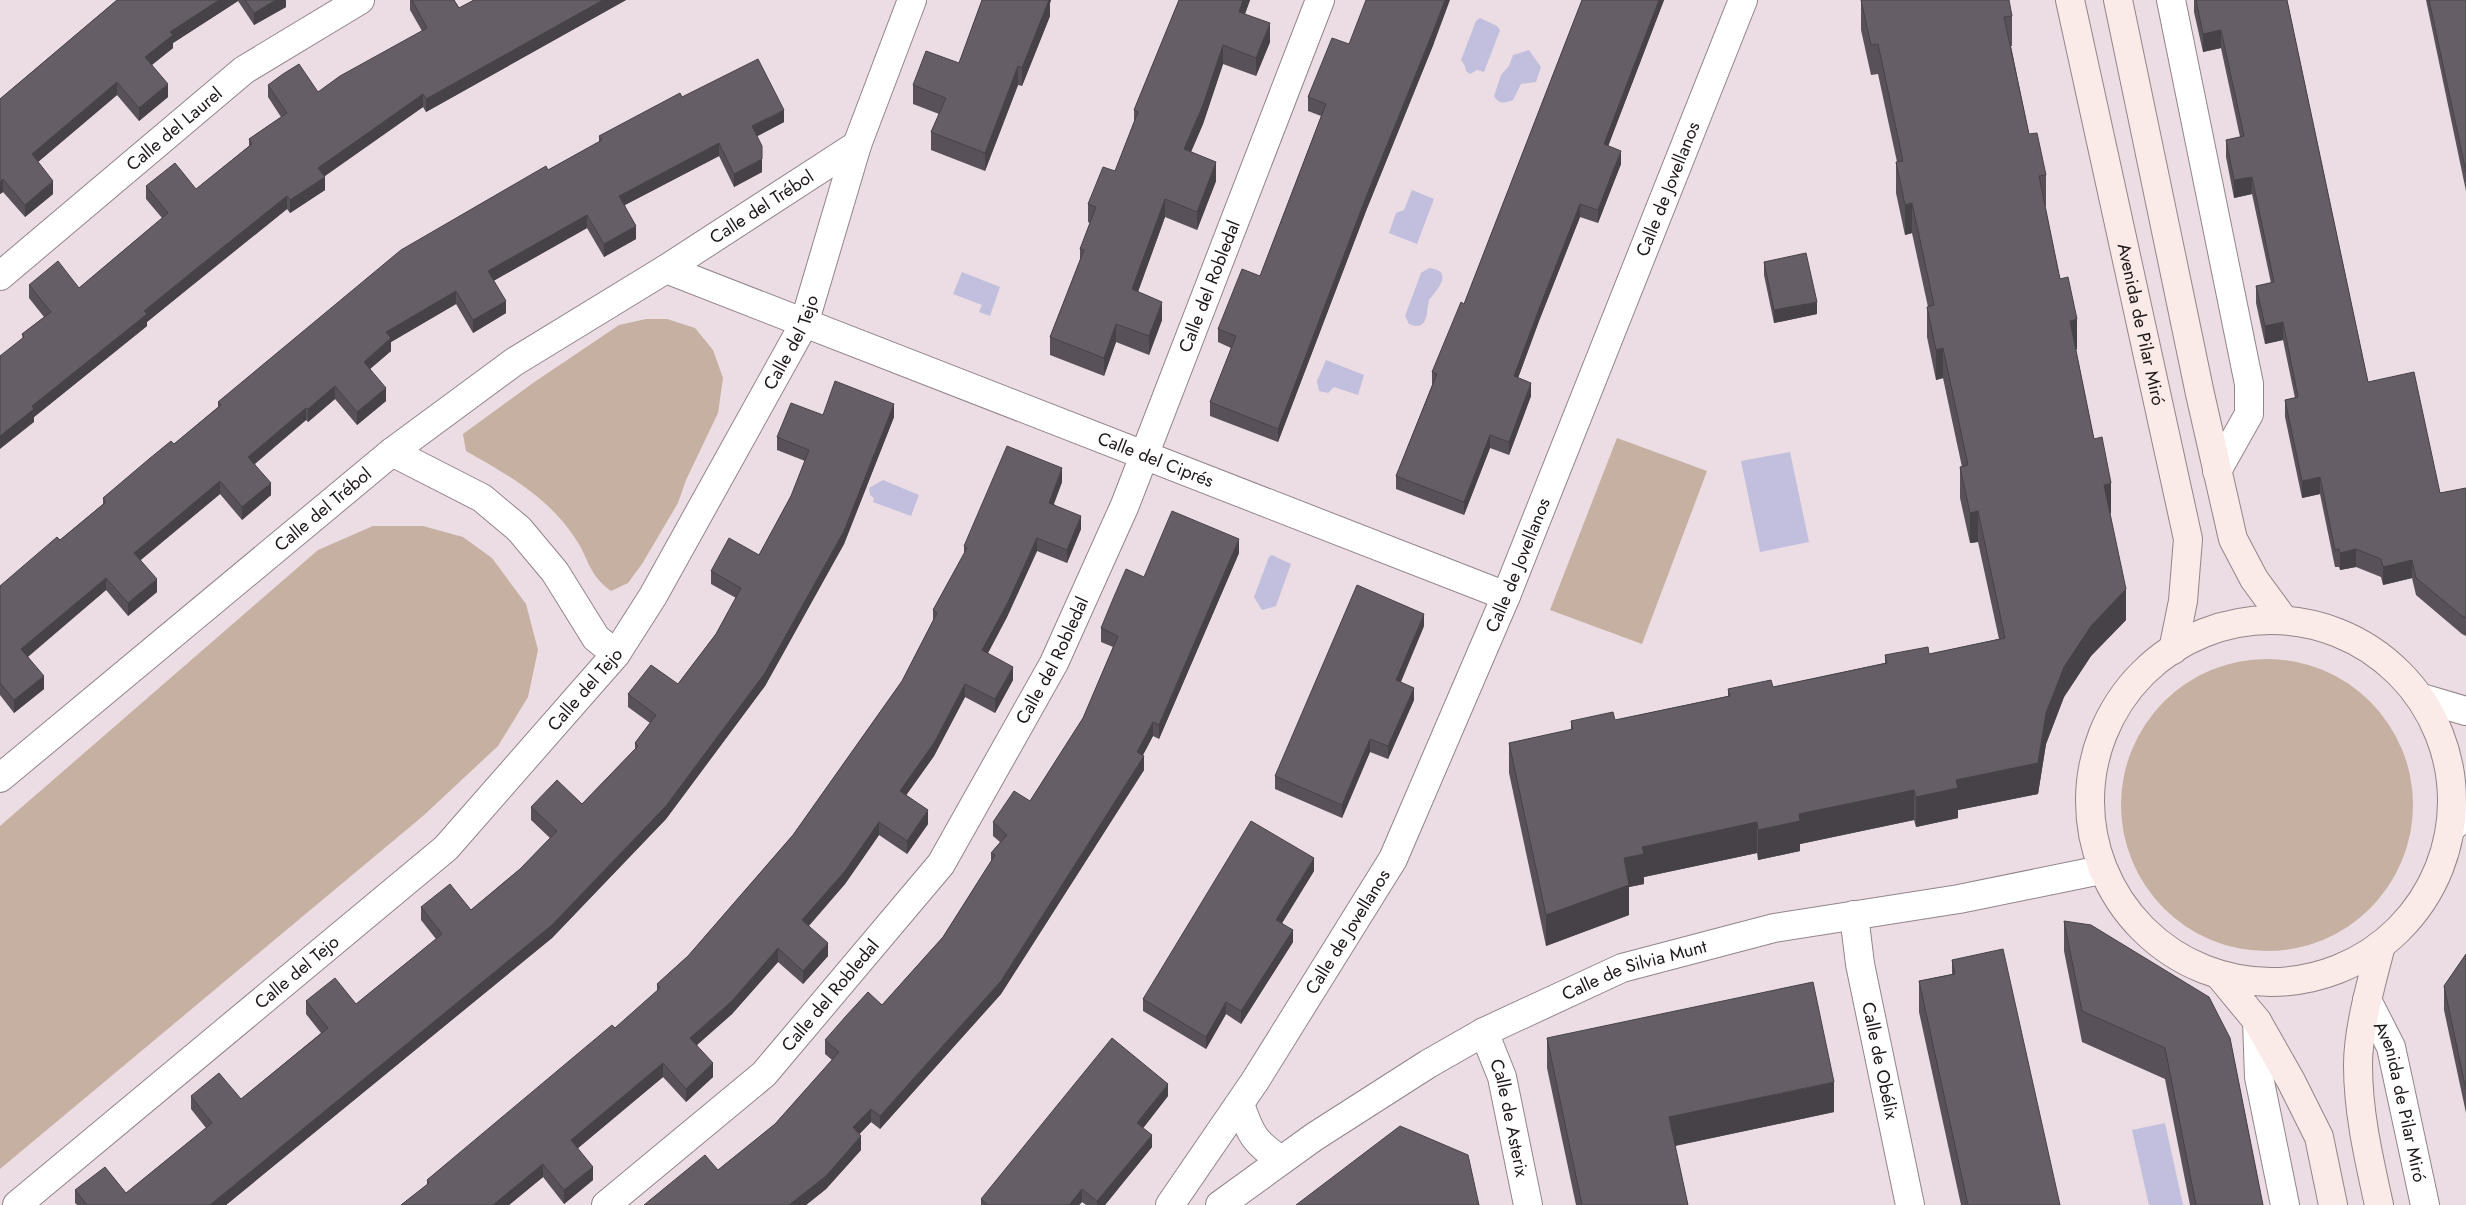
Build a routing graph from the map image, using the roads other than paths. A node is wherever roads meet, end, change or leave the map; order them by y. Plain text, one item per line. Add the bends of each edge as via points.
1 (360, 0) edge
2 (912, 0) edge
3 (1320, 0) edge
4 (1743, 0) edge
5 (2070, 0) edge
6 (2118, 0) edge
7 (2171, 0) edge
8 (857, 145) junction
9 (666, 269) junction
10 (0, 276) edge
11 (804, 324) junction
12 (392, 452) junction
13 (1145, 455) junction
14 (2217, 471) junction
15 (1506, 596) junction
16 (2284, 620) junction
17 (2173, 650) junction
18 (616, 654) junction
19 (2425, 699) junction
20 (2466, 711) edge
21 (0, 778) edge
22 (2459, 821) edge
23 (2101, 870) junction
24 (1854, 915) junction
25 (2381, 945) junction
26 (2219, 975) junction
27 (2367, 1000) junction
28 (2257, 1021) junction
29 (1484, 1032) junction
30 (1240, 1104) junction
31 (1281, 1160) junction
32 (17, 1205) edge
33 (606, 1205) edge
34 (1170, 1205) edge
35 (1220, 1205) edge
36 (1528, 1205) edge
37 (1910, 1205) edge
38 (2285, 1205) edge
39 (2333, 1205) edge
40 (2379, 1205) edge
41 (2425, 1205) edge

1 - 10 street, Calle del Laurel via 244,70
2 - 8 street, Calle del Tejo
3 - 13 street, Calle del Robledal
4 - 15 street, Calle de Jovellanos
5 - 17 street, Avenida de Pilar Miró via 2188,539 2183,601
6 - 14 street
7 - 14 street via 2250,384 2249,414
8 - 9 street, Calle del Trébol
8 - 11 street, Calle del Tejo
9 - 11 street
9 - 12 street, Calle del Trébol via 514,362
11 - 13 street, Calle del Ciprés
11 - 18 street, Calle del Tejo via 653,596
12 - 18 street via 482,498 519,529 555,572 596,638
12 - 21 street, Calle del Trébol
13 - 15 street, Calle del Ciprés
13 - 33 street, Calle del Robledal via 1054,662 941,864 764,1074
14 - 16 street via 2233,539 2254,579
15 - 30 street, Calle de Jovellanos via 1393,859
16 - 17 street via 2244,622
16 - 19 street via 2332,629 2378,656 2404,676
17 - 23 street via 2141,675 2105,726 2090,769 2090,832
18 - 32 street, Calle del Tejo via 446,848
19 - 20 street
19 - 22 street via 2444,738
22 - 25 street via 2444,861 2420,902
23 - 24 street, Calle de Silvia Munt via 1959,899
23 - 26 street via 2122,910 2158,944 2187,962
24 - 29 street, Calle de Silvia Munt via 1774,928 1622,968
24 - 37 street, Calle de Obélix via 1860,964
25 - 26 street via 2340,969 2301,979 2267,982
25 - 27 street, Avenida de Pilar Miró
26 - 28 street
27 - 40 street, Avenida de Pilar Miró via 2358,1064 2362,1128
27 - 41 street, Avenida de Pilar Miró via 2390,1047
28 - 38 street via 2259,1077
28 - 39 street via 2318,1137
29 - 31 street, Calle de Silvia Munt via 1428,1064
29 - 36 street, Calle de Asterix via 1502,1077
30 - 31 street via 1249,1129 1262,1148
30 - 34 street, Calle de Jovellanos
31 - 35 street, Calle de Silvia Munt

